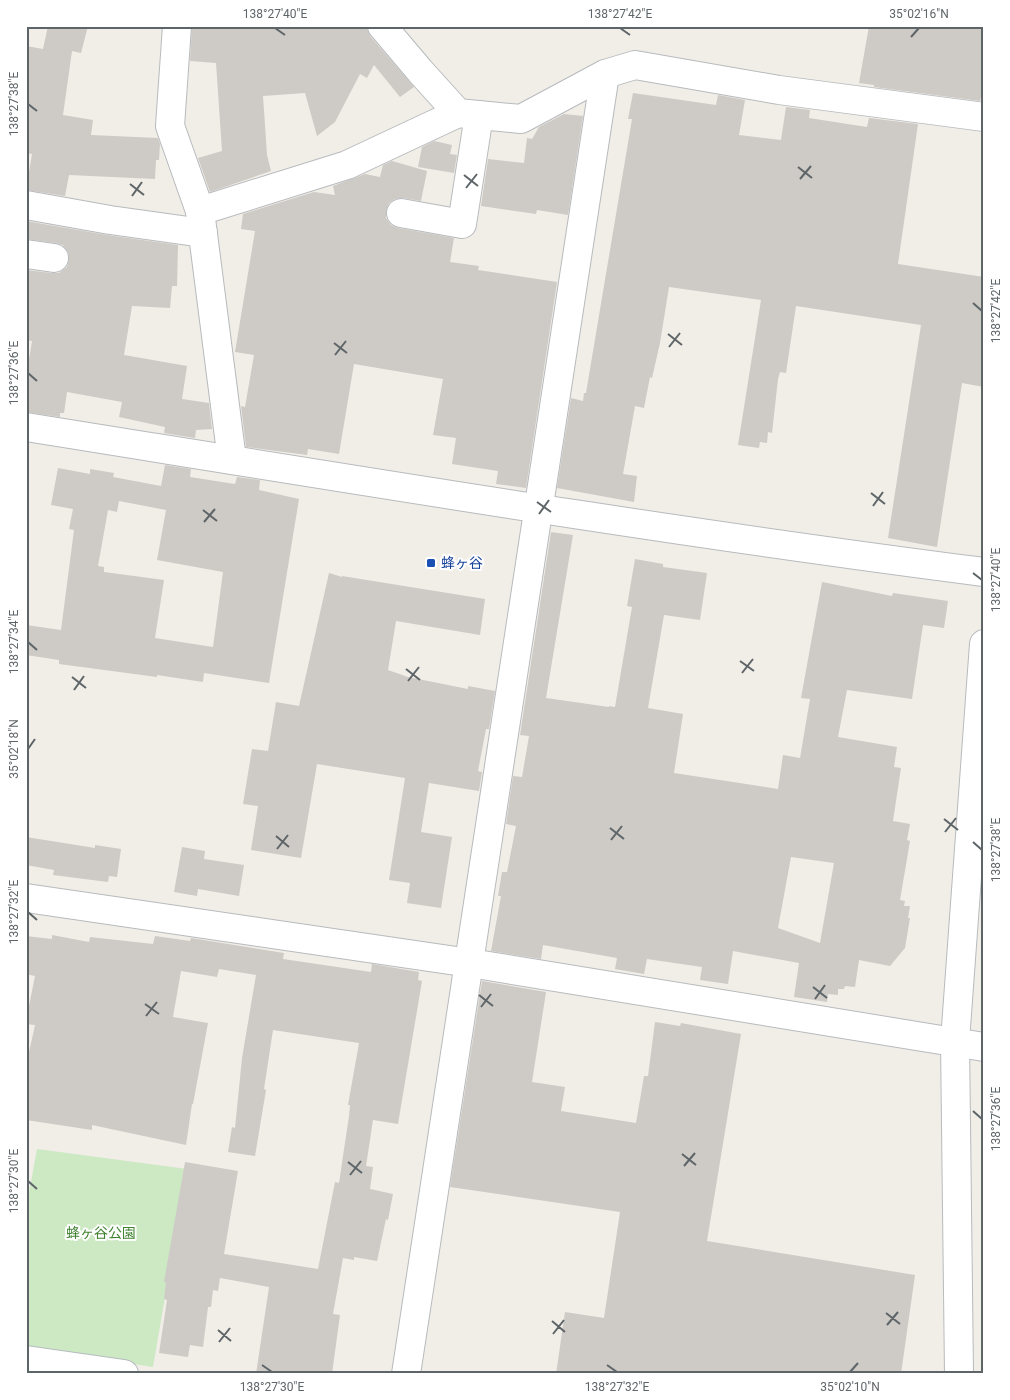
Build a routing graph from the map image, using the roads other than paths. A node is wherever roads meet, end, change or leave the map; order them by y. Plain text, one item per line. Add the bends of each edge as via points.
1 (177, 26) edge
2 (382, 26) edge
3 (605, 74) junction
4 (468, 114) junction
5 (984, 117) edge
6 (26, 205) edge
7 (401, 213) dead end
8 (201, 222) junction
9 (26, 254) edge
10 (54, 258) dead end
11 (26, 427) edge
12 (232, 460) junction
13 (538, 509) junction
14 (984, 572) edge
15 (984, 644) edge
16 (26, 898) edge
17 (470, 963) junction
18 (955, 1041) junction
19 (984, 1047) edge
20 (26, 1360) edge
21 (124, 1374) edge
22 (406, 1374) edge
23 (959, 1374) edge

1 - 8 street via 170,126
2 - 4 street via 420,71
3 - 4 street via 521,119
3 - 5 street via 635,65 779,90
3 - 13 street
4 - 7 street via 462,224
4 - 8 street
6 - 8 street via 110,220
8 - 12 street
9 - 10 street
11 - 12 street
12 - 13 street
13 - 14 street
13 - 17 street
15 - 18 street
16 - 17 street
17 - 18 street
17 - 22 street
18 - 19 street
18 - 23 street
20 - 21 street

